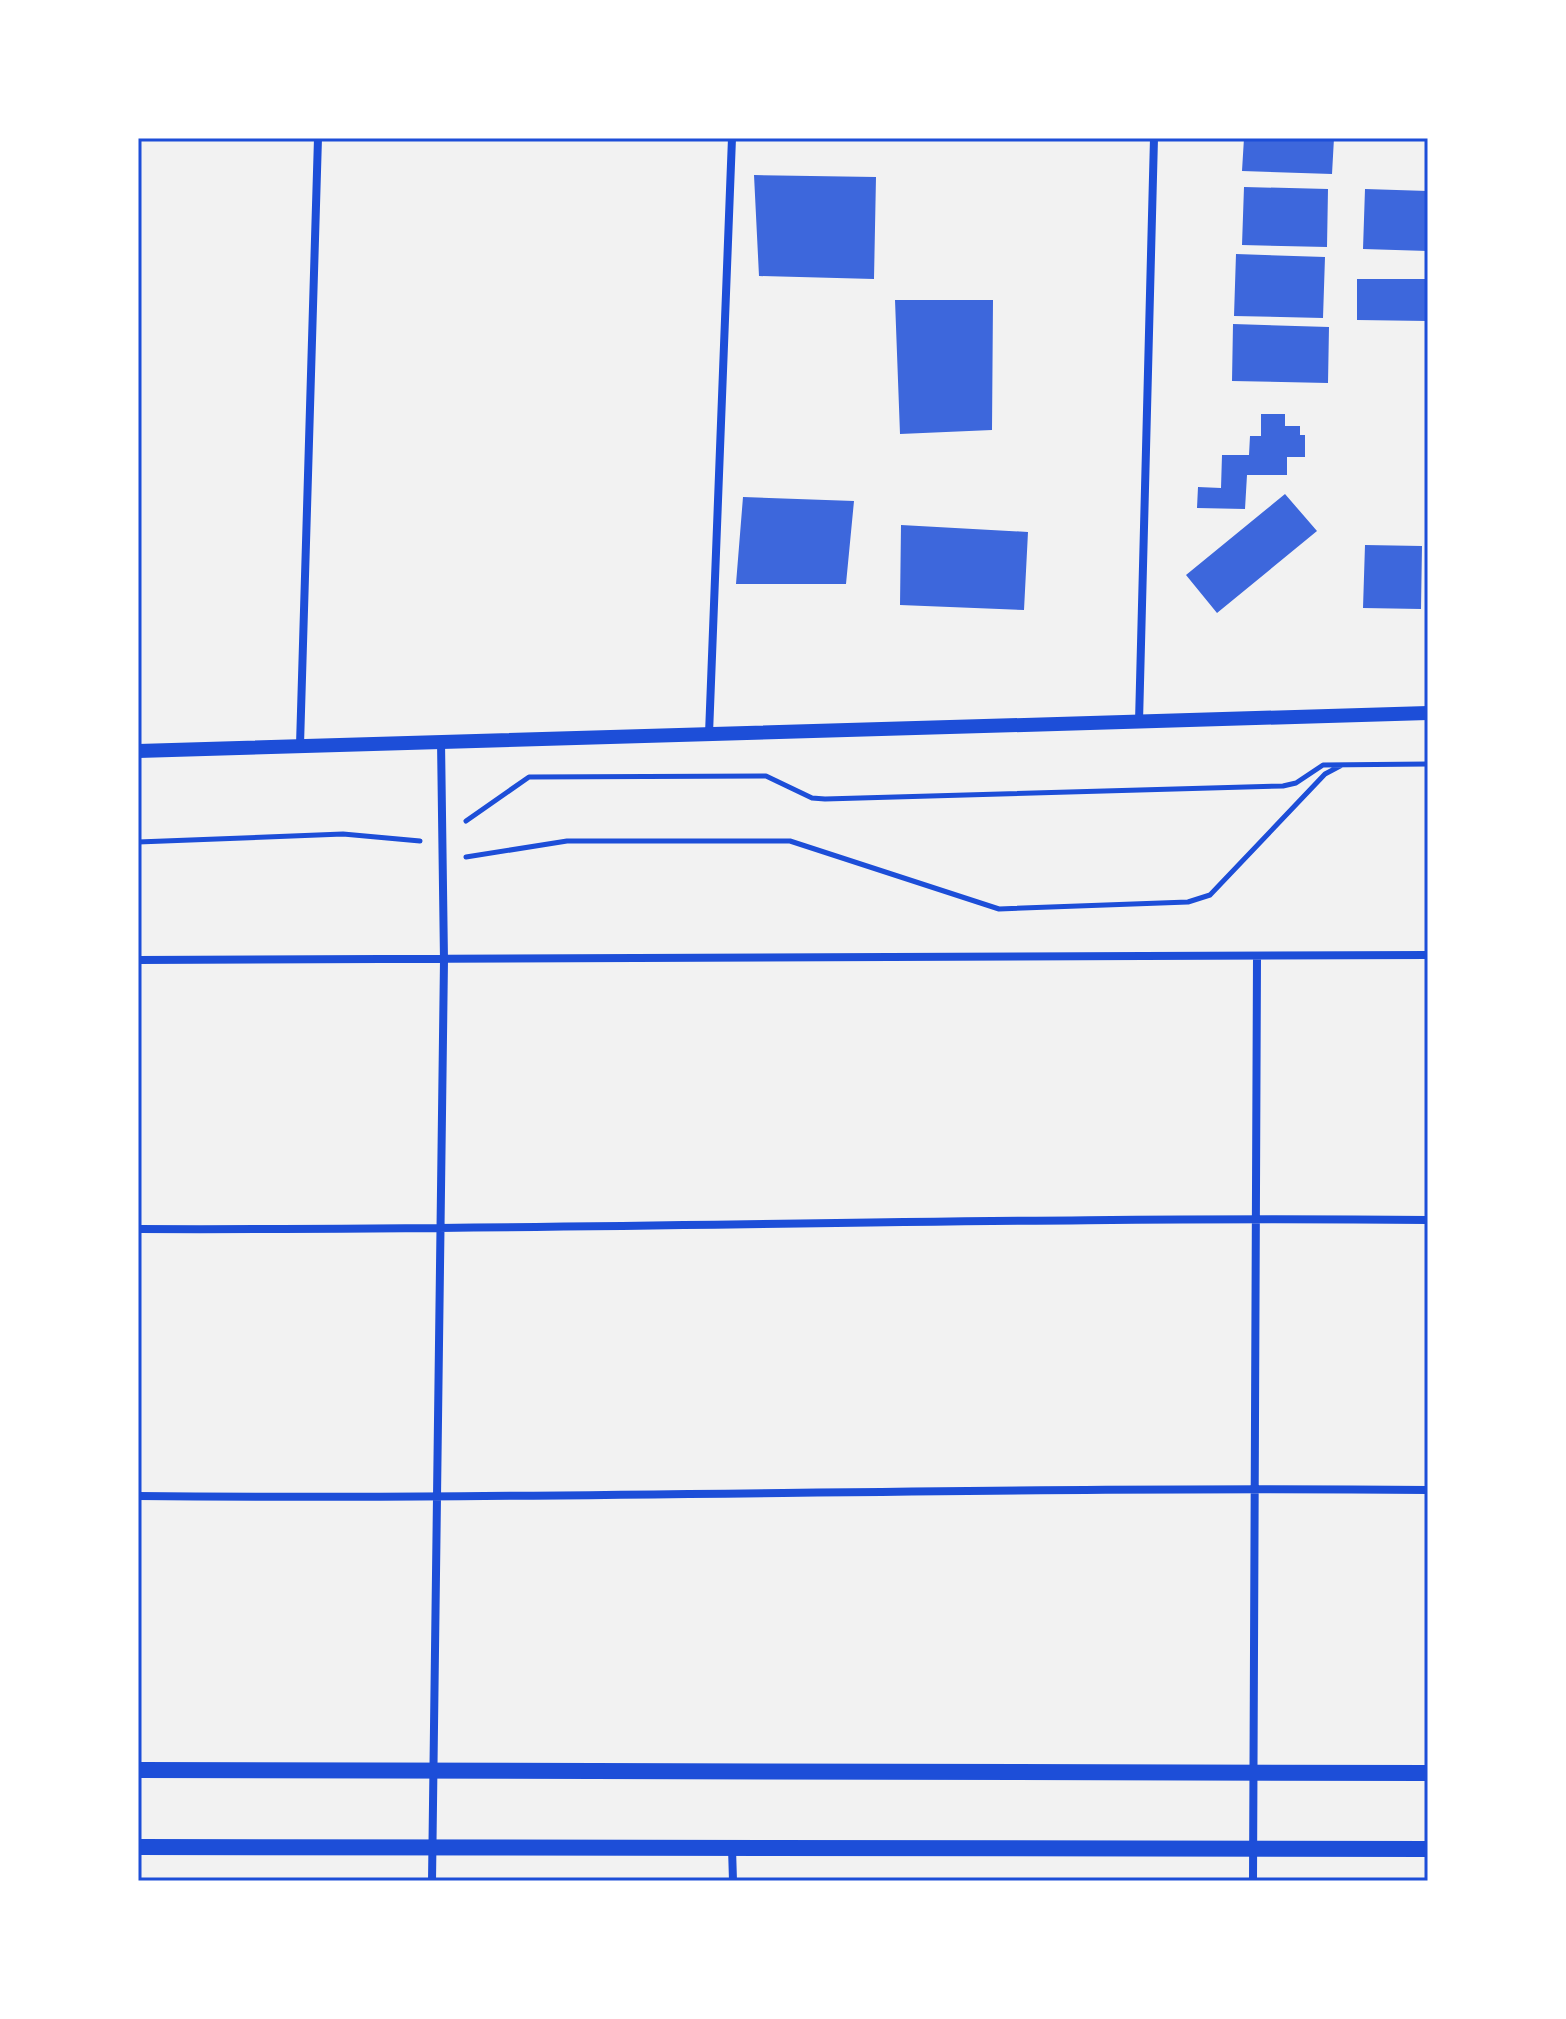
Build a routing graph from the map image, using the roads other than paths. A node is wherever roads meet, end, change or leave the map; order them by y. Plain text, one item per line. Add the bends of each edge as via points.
1 (318, 138) edge
2 (732, 138) edge
3 (1154, 138) edge
4 (1428, 713) edge
5 (1139, 722) junction
6 (709, 734) junction
7 (441, 741) junction
8 (300, 745) junction
9 (138, 751) edge
10 (1428, 955) edge
11 (1257, 957) junction
12 (138, 960) edge
13 (444, 960) junction
14 (1254, 1218) junction
15 (1428, 1220) edge
16 (138, 1229) edge
17 (439, 1230) junction
18 (1254, 1488) junction
19 (1428, 1490) edge
20 (138, 1496) edge
21 (439, 1499) junction
22 (138, 1770) edge
23 (434, 1770) junction
24 (1251, 1773) junction
25 (1428, 1773) edge
26 (138, 1847) edge
27 (732, 1848) junction
28 (431, 1849) junction
29 (1252, 1849) junction
30 (1428, 1849) edge
31 (432, 1881) edge
32 (733, 1881) edge
33 (1253, 1881) edge

1 - 8 street
2 - 6 street
3 - 5 street
4 - 5 street
5 - 6 street
6 - 7 street
7 - 8 street
7 - 13 street
8 - 9 street
10 - 11 street
11 - 13 street
11 - 14 street
12 - 13 street
13 - 17 street
14 - 15 street
14 - 17 street
14 - 18 street
16 - 17 street
17 - 21 street
18 - 19 street
18 - 21 street
18 - 24 street
20 - 21 street
21 - 23 street
22 - 23 main road
23 - 24 main road
23 - 28 street
24 - 25 main road
24 - 29 street
26 - 28 main road
27 - 28 main road
27 - 29 main road
27 - 32 street
28 - 31 street
29 - 30 main road
29 - 33 street

